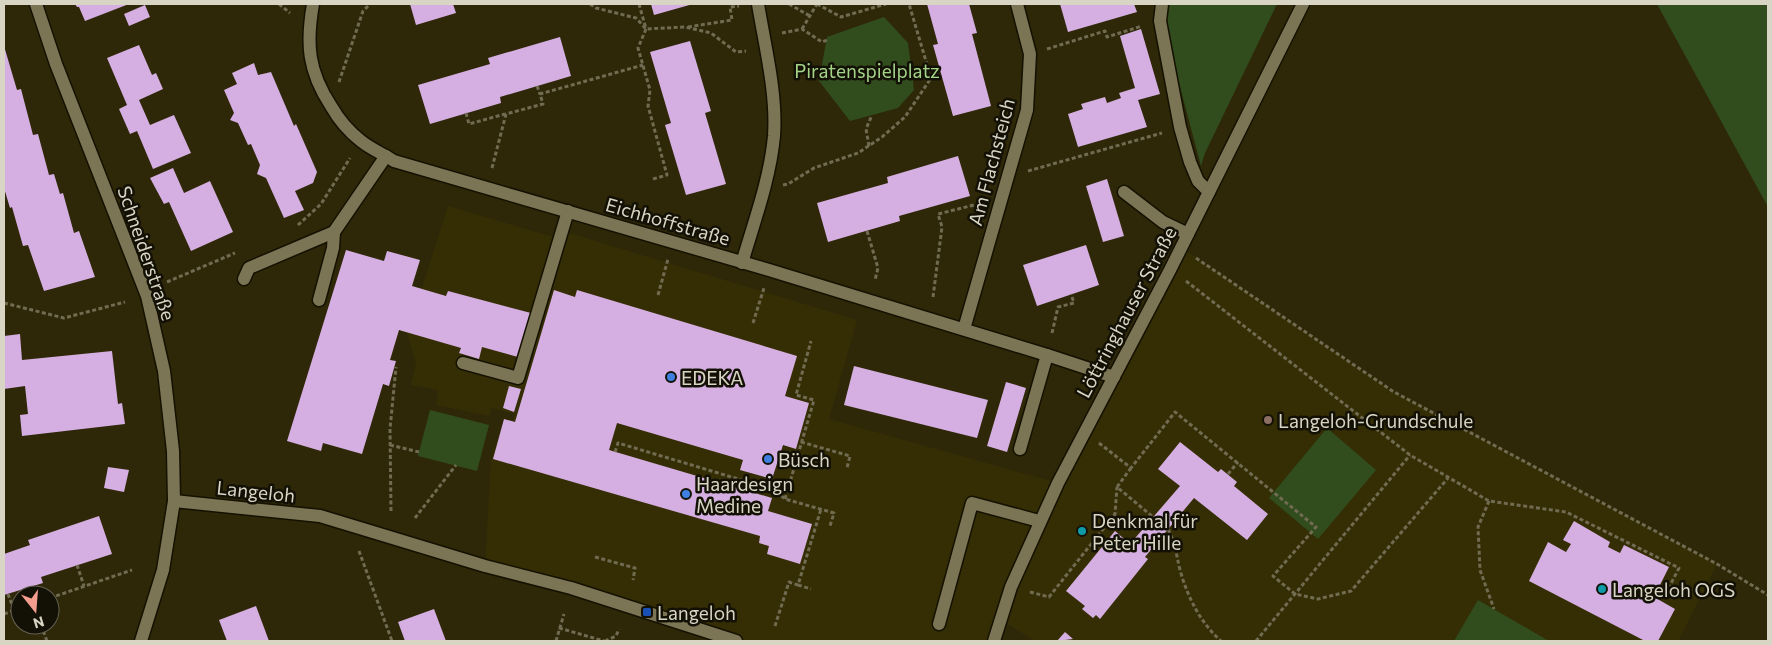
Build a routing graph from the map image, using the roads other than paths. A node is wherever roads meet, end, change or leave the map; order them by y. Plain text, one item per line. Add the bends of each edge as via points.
1 (36, 4) edge
2 (313, 4) edge
3 (758, 4) edge
4 (1016, 4) edge
5 (1162, 4) edge
6 (1303, 4) edge
7 (386, 156) junction
8 (1124, 192) dead end
9 (1209, 192) junction
10 (568, 211) junction
11 (334, 232) junction
12 (1188, 234) junction
13 (742, 262) junction
14 (244, 279) dead end
15 (319, 300) dead end
16 (964, 329) junction
17 (1047, 355) junction
18 (463, 363) dead end
19 (1114, 377) junction
20 (1020, 449) dead end
21 (174, 501) junction
22 (1039, 522) junction
23 (939, 624) dead end
24 (141, 641) edge
25 (736, 641) edge
26 (994, 641) edge

1 - 21 street, Schneiderstraße via 56,64 147,296 164,371 173,451
2 - 7 street, Eichhoffstraße via 308,29 310,61 318,86 343,125
3 - 13 street via 772,95 774,136 765,185
4 - 16 street, Am Flachsteich via 1030,54 1027,110
5 - 9 street via 1160,21 1180,127 1198,182
6 - 9 street, Löttringhauser Straße
7 - 10 street, Eichhoffstraße
7 - 11 street
8 - 12 street via 1163,222
9 - 12 street, Löttringhauser Straße
10 - 13 street, Eichhoffstraße
10 - 18 street via 518,378
11 - 14 street via 249,268
11 - 15 street
12 - 19 street, Löttringhauser Straße
13 - 16 street, Eichhoffstraße
16 - 17 street, Eichhoffstraße
17 - 19 street, Eichhoffstraße
17 - 20 street
19 - 22 street, Löttringhauser Straße
21 - 24 street, Schneiderstraße via 163,570
21 - 25 street, Langeloh via 320,516 570,588
22 - 23 street via 972,503
22 - 26 street, Löttringhauser Straße via 1011,587

